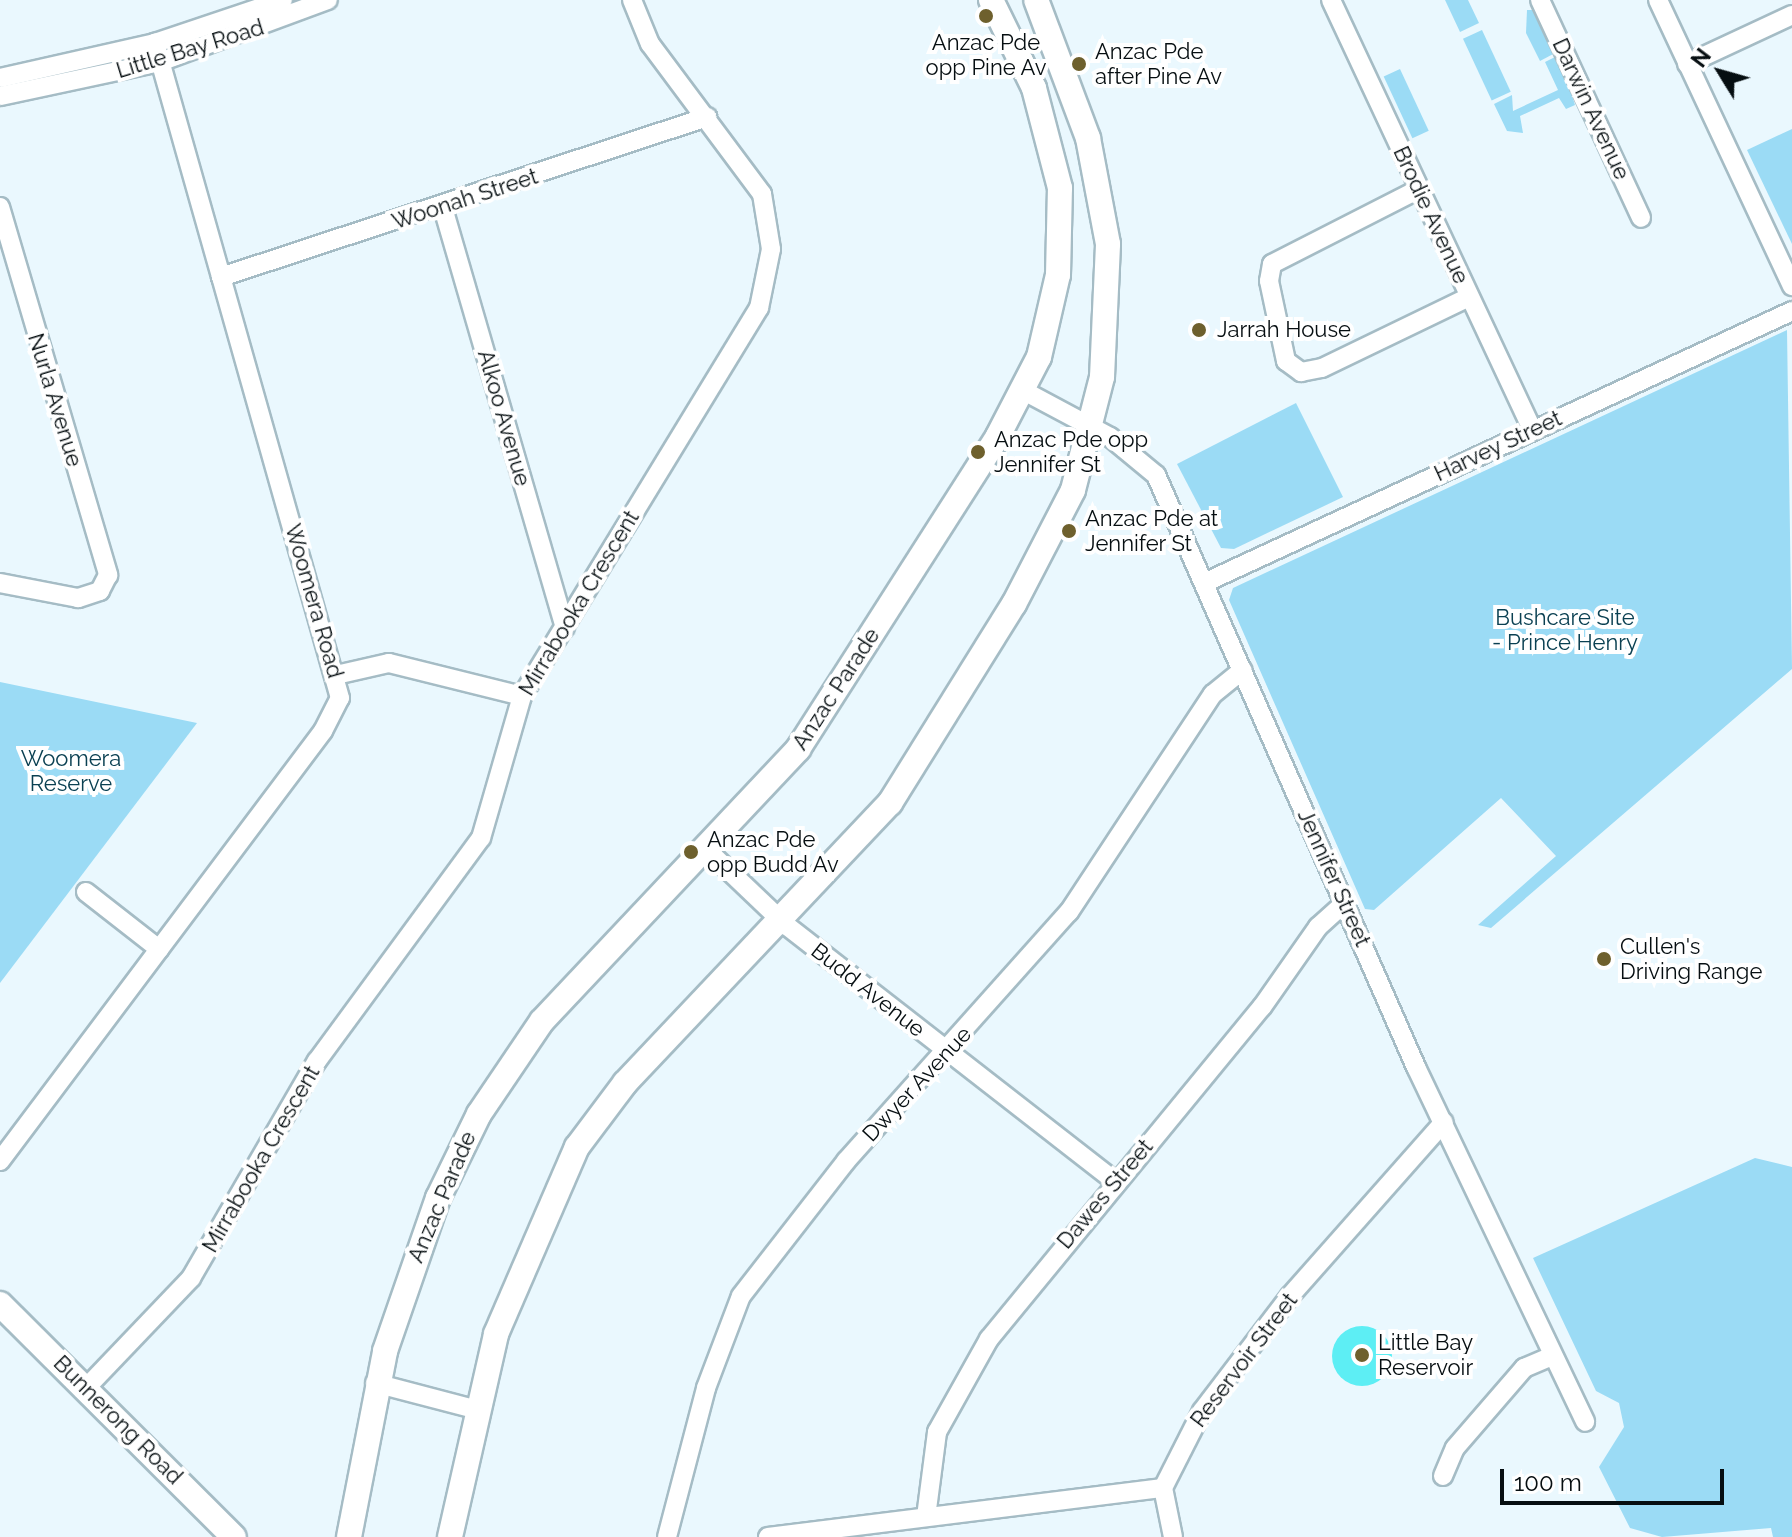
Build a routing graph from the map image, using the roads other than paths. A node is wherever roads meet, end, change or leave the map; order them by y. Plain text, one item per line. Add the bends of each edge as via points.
1 (283, 0) edge
2 (328, 0) edge
3 (632, 0) edge
4 (991, 0) edge
5 (1036, 0) edge
6 (1331, 0) edge
7 (1540, 0) edge
8 (1658, 0) edge
9 (1792, 15) edge
10 (155, 43) junction
11 (160, 62) junction
12 (1687, 64) junction
13 (0, 78) edge
14 (0, 96) edge
15 (707, 117) junction
16 (1419, 189) junction
17 (0, 207) edge
18 (443, 208) junction
19 (1641, 218) dead end
20 (221, 277) junction
21 (19, 279) junction
22 (0, 284) edge
23 (1792, 286) edge
24 (1469, 297) junction
25 (1792, 311) edge
26 (1024, 391) junction
27 (1092, 428) junction
28 (1532, 430) junction
29 (0, 583) edge
30 (1204, 583) junction
31 (565, 628) junction
32 (1243, 670) junction
33 (336, 675) junction
34 (522, 696) junction
35 (705, 848) junction
36 (86, 892) dead end
37 (1345, 903) junction
38 (781, 921) junction
39 (159, 949) junction
40 (949, 1052) junction
41 (1444, 1122) junction
42 (0, 1161) edge
43 (1114, 1181) junction
44 (0, 1304) edge
45 (1552, 1356) junction
46 (375, 1383) junction
47 (87, 1387) junction
48 (474, 1409) junction
49 (1585, 1422) dead end
50 (1443, 1476) dead end
51 (1163, 1488) junction
52 (926, 1517) junction
53 (234, 1537) edge
54 (349, 1537) edge
55 (450, 1537) edge
56 (667, 1537) edge
57 (768, 1537) edge
58 (1173, 1537) edge

1 - 10 street, Little Bay Road
2 - 11 street, Little Bay Road
3 - 15 street, Mirrabooka Crescent via 650,44
4 - 26 main road, Anzac Parade via 1034,88 1060,188 1055,293
5 - 27 main road via 1085,128 1105,219 1109,320
6 - 16 street, Brodie Avenue
7 - 19 street, Darwin Avenue
8 - 12 street
9 - 12 street
10 - 11 street, Woomera Road
10 - 13 street, Little Bay Road
11 - 14 street, Little Bay Road
11 - 20 street, Woomera Road
12 - 23 street
15 - 18 street, Woonah Street
15 - 31 street, Mirrabooka Crescent via 762,194 771,249 759,308
16 - 24 street, Brodie Avenue
16 - 24 street via 1272,264 1269,281 1286,361 1301,372 1322,368
17 - 21 street, Nurla Avenue
18 - 20 street, Woonah Street
18 - 31 street, Alkoo Avenue
20 - 33 street, Woomera Road
21 - 22 street
21 - 29 street, Nurla Avenue via 108,575 100,591 78,598
24 - 28 street, Brodie Avenue
25 - 28 street, Harvey Street
26 - 27 street, Jennifer Street
26 - 35 main road, Anzac Parade via 807,736
27 - 30 street, Jennifer Street via 1146,460
27 - 38 main road via 1073,490 1036,563 899,790
28 - 30 street, Harvey Street
30 - 32 street, Jennifer Street
31 - 34 street, Mirrabooka Crescent
32 - 37 street, Jennifer Street
32 - 40 street, Dwyer Avenue via 1213,694 1069,912
33 - 34 street via 389,663
33 - 39 street, Woomera Road via 334,715
34 - 47 street, Mirrabooka Crescent via 481,838 324,1050 191,1278
35 - 38 street, Budd Avenue
35 - 46 main road, Anzac Parade via 542,1021 498,1082 438,1198
36 - 39 street
37 - 41 street, Jennifer Street
37 - 43 street, Dawes Street via 1318,927 1262,1007
38 - 40 street, Budd Avenue
38 - 48 main road via 582,1138 511,1288
39 - 42 street, Woomera Road
40 - 43 street, Budd Avenue
40 - 56 street, Dwyer Avenue via 846,1161 741,1296 706,1388
41 - 45 street, Jennifer Street
41 - 51 street, Reservoir Street via 1229,1372
43 - 52 street, Dawes Street via 1021,1294 962,1384 937,1432
44 - 47 main road, Bunnerong Road
45 - 49 street, Jennifer Street
45 - 50 street via 1524,1368 1455,1448
46 - 48 street
46 - 54 main road, Anzac Parade
47 - 53 main road, Bunnerong Road
48 - 55 main road
51 - 52 street
51 - 58 street
52 - 57 street

